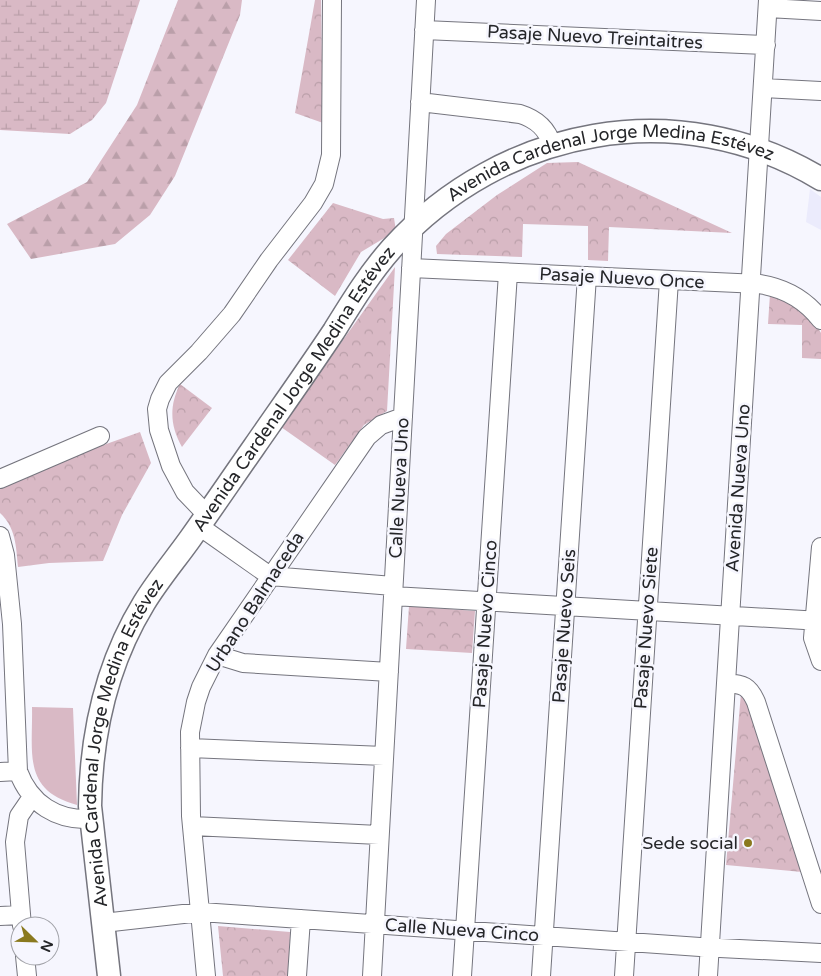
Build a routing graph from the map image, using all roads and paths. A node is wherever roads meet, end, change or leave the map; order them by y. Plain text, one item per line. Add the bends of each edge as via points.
1 (332, 0) edge
2 (426, 0) edge
3 (768, 4) edge
4 (821, 11) edge
5 (424, 30) junction
6 (766, 45) junction
7 (763, 88) junction
8 (821, 92) edge
9 (420, 102) junction
10 (552, 145) junction
11 (759, 150) junction
12 (821, 179) edge
13 (413, 226) junction
14 (411, 268) junction
15 (508, 273) junction
16 (587, 276) junction
17 (669, 280) junction
18 (751, 284) junction
19 (821, 320) edge
20 (403, 417) junction
21 (100, 436) dead end
22 (0, 479) edge
23 (203, 520) junction
24 (0, 536) edge
25 (821, 547) edge
26 (2, 564) edge
27 (270, 576) junction
28 (393, 591) junction
29 (486, 602) junction
30 (565, 606) junction
31 (647, 611) junction
32 (730, 616) junction
33 (817, 621) edge
34 (217, 655) junction
35 (821, 661) edge
36 (389, 672) junction
37 (726, 683) junction
38 (190, 748) junction
39 (384, 756) junction
40 (18, 771) junction
41 (0, 772) edge
42 (32, 797) junction
43 (92, 819) junction
44 (192, 826) junction
45 (379, 835) junction
46 (7, 843) edge
47 (821, 904) edge
48 (201, 912) junction
49 (21, 916) edge
50 (301, 919) junction
51 (102, 923) junction
52 (374, 924) junction
53 (465, 930) junction
54 (544, 936) junction
55 (626, 941) junction
56 (710, 947) junction
57 (821, 953) edge
58 (108, 976) edge
59 (206, 976) edge
60 (297, 976) edge
61 (372, 976) edge
62 (462, 976) edge
63 (541, 976) edge
64 (624, 976) edge
65 (708, 976) edge

1 - 23 street via 331,155 324,184 232,314 168,383 157,410 158,430 171,466
2 - 5 street, Calle Nueva Uno
3 - 4 street
3 - 6 street, Avenida Nueva Uno
5 - 6 street, Pasaje Nuevo Treintaitres
5 - 9 street, Calle Nueva Uno
6 - 7 street, Avenida Nueva Uno
7 - 8 street
7 - 11 street, Avenida Nueva Uno
9 - 10 street via 528,116 541,125
9 - 13 street, Calle Nueva Uno
10 - 11 street, Avenida Cardenal Jorge Medina Estévez via 622,132 669,131
10 - 13 street, Avenida Cardenal Jorge Medina Estévez via 478,177
11 - 12 street, Avenida Cardenal Jorge Medina Estévez
11 - 18 street, Avenida Nueva Uno
13 - 14 street, Calle Nueva Uno
13 - 23 street, Avenida Cardenal Jorge Medina Estévez via 358,290
14 - 15 street, Pasaje Nuevo Once
14 - 20 street, Calle Nueva Uno
15 - 16 street, Pasaje Nuevo Once
15 - 29 street, Pasaje Nuevo Cinco
16 - 17 street, Pasaje Nuevo Once
16 - 30 street, Pasaje Nuevo Seis
17 - 18 street, Pasaje Nuevo Once
17 - 31 street, Pasaje Nuevo Siete
18 - 19 street, Pasaje Nuevo Once via 790,293
18 - 32 street, Avenida Nueva Uno
20 - 27 street, Urbano Balmaceda via 381,425 367,437
20 - 28 street, Calle Nueva Uno
21 - 22 street
23 - 27 street
23 - 43 street, Avenida Cardenal Jorge Medina Estévez via 144,602 111,670 93,750 90,778
24 - 26 street
25 - 33 street
26 - 40 street via 12,624
27 - 28 street
27 - 34 street, Urbano Balmaceda
28 - 29 street
28 - 36 street, Calle Nueva Uno
29 - 30 street
29 - 53 street, Pasaje Nuevo Cinco
30 - 31 street
30 - 54 street, Pasaje Nuevo Seis
31 - 32 street
31 - 55 street, Pasaje Nuevo Siete
32 - 33 street
32 - 37 street, Avenida Nueva Uno
33 - 35 street via 813,638
34 - 36 street via 243,663
34 - 38 street, Urbano Balmaceda via 196,702
36 - 39 street, Calle Nueva Uno
37 - 47 street via 746,687 756,702
37 - 56 street, Avenida Nueva Uno
38 - 39 street
38 - 44 street, Urbano Balmaceda
39 - 45 street, Calle Nueva Uno
40 - 41 street
40 - 42 street
42 - 43 street via 60,816
42 - 46 street
43 - 51 street, Avenida Cardenal Jorge Medina Estévez
44 - 45 street
44 - 48 street, Urbano Balmaceda
45 - 52 street, Calle Nueva Uno
46 - 49 street
48 - 50 street, Calle Nueva Cinco
48 - 51 street, Calle Nueva Cinco
48 - 59 street, Urbano Balmaceda
50 - 52 street, Calle Nueva Cinco
50 - 60 street
51 - 58 street, Avenida Cardenal Jorge Medina Estévez
52 - 53 street, Calle Nueva Cinco
52 - 61 street, Calle Nueva Uno
53 - 54 street, Calle Nueva Cinco
53 - 62 street, Pasaje Nuevo Cinco
54 - 55 street, Calle Nueva Cinco
54 - 63 street, Pasaje Nuevo Seis
55 - 56 street, Calle Nueva Cinco
55 - 64 street, Pasaje Nuevo Siete
56 - 57 street, Calle Nueva Cinco
56 - 65 street, Avenida Nueva Uno

